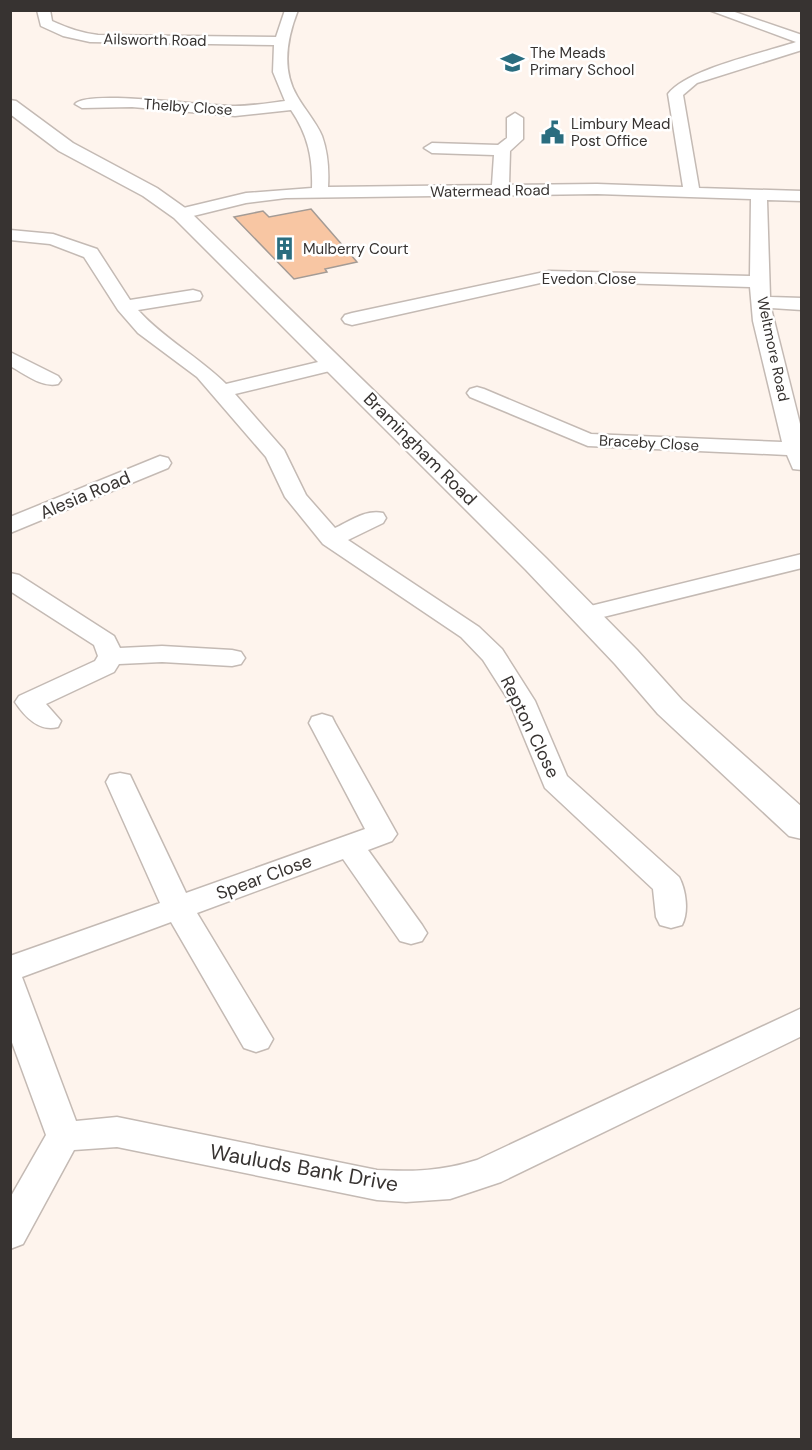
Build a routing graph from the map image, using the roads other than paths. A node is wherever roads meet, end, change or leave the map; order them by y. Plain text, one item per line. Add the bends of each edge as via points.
1 (43, 10) edge
2 (292, 10) edge
3 (715, 10) edge
4 (281, 41) junction
5 (801, 43) edge
6 (82, 104) dead end
7 (10, 105) edge
8 (294, 105) junction
9 (515, 118) dead end
10 (432, 148) dead end
11 (502, 150) junction
12 (500, 191) junction
13 (320, 192) junction
14 (692, 192) junction
15 (759, 195) junction
16 (801, 196) edge
17 (181, 214) junction
18 (10, 235) edge
19 (759, 282) junction
20 (193, 296) dead end
21 (762, 302) junction
22 (801, 304) edge
23 (125, 306) junction
24 (352, 319) dead end
25 (10, 358) edge
26 (335, 364) junction
27 (51, 380) dead end
28 (222, 391) junction
29 (477, 393) dead end
30 (798, 457) edge
31 (160, 463) dead end
32 (375, 518) dead end
33 (10, 526) edge
34 (331, 538) junction
35 (801, 561) edge
36 (10, 580) edge
37 (583, 615) junction
38 (111, 656) junction
39 (232, 658) dead end
40 (48, 721) dead end
41 (322, 723) dead end
42 (120, 782) dead end
43 (801, 827) edge
44 (351, 847) junction
45 (178, 908) junction
46 (671, 917) dead end
47 (411, 933) dead end
48 (10, 969) edge
49 (10, 984) edge
50 (801, 1021) edge
51 (256, 1040) dead end
52 (64, 1136) junction
53 (10, 1233) edge

1 - 4 street, Ailsworth Road via 46,23 81,38
2 - 4 street
3 - 5 street
4 - 8 street via 281,76
5 - 14 street via 692,80 675,94
6 - 8 street, Thelby Close via 132,103 235,111
7 - 17 street, Bramingham Road via 66,147 150,192
8 - 13 street via 314,135 321,169
9 - 11 street via 515,139
10 - 11 street
11 - 12 street
12 - 13 street, Watermead Road
12 - 14 street, Watermead Road
13 - 17 street, Watermead Road via 246,198
14 - 15 street, Watermead Road
15 - 16 street, Watermead Road
15 - 19 street, Weltmore Road
17 - 26 street, Bramingham Road
18 - 23 street, Repton Close via 53,238 91,253
19 - 21 street, Weltmore Road
19 - 24 street, Evedon Close via 549,276
20 - 23 street
21 - 22 street
21 - 30 street, Weltmore Road via 763,321
23 - 28 street, Repton Close via 145,329
25 - 27 street
26 - 28 street
26 - 37 street, Bramingham Road
28 - 34 street, Repton Close via 276,455 296,497
29 - 30 street, Braceby Close via 588,440
31 - 33 street, Alesia Road
32 - 34 street
34 - 46 street, Repton Close via 470,632 493,655 522,700 555,781 668,885
35 - 37 street
36 - 38 street via 105,641
37 - 43 street, Bramingham Road via 670,707
38 - 39 street
38 - 40 street via 105,666 28,702
41 - 44 street, Spear Close via 382,834
42 - 45 street
44 - 45 street, Spear Close
44 - 47 street
45 - 48 street, Spear Close
45 - 51 street
49 - 52 street
50 - 52 street, Wauluds Bank Drive via 517,1158 450,1184 377,1185 117,1132
52 - 53 street

